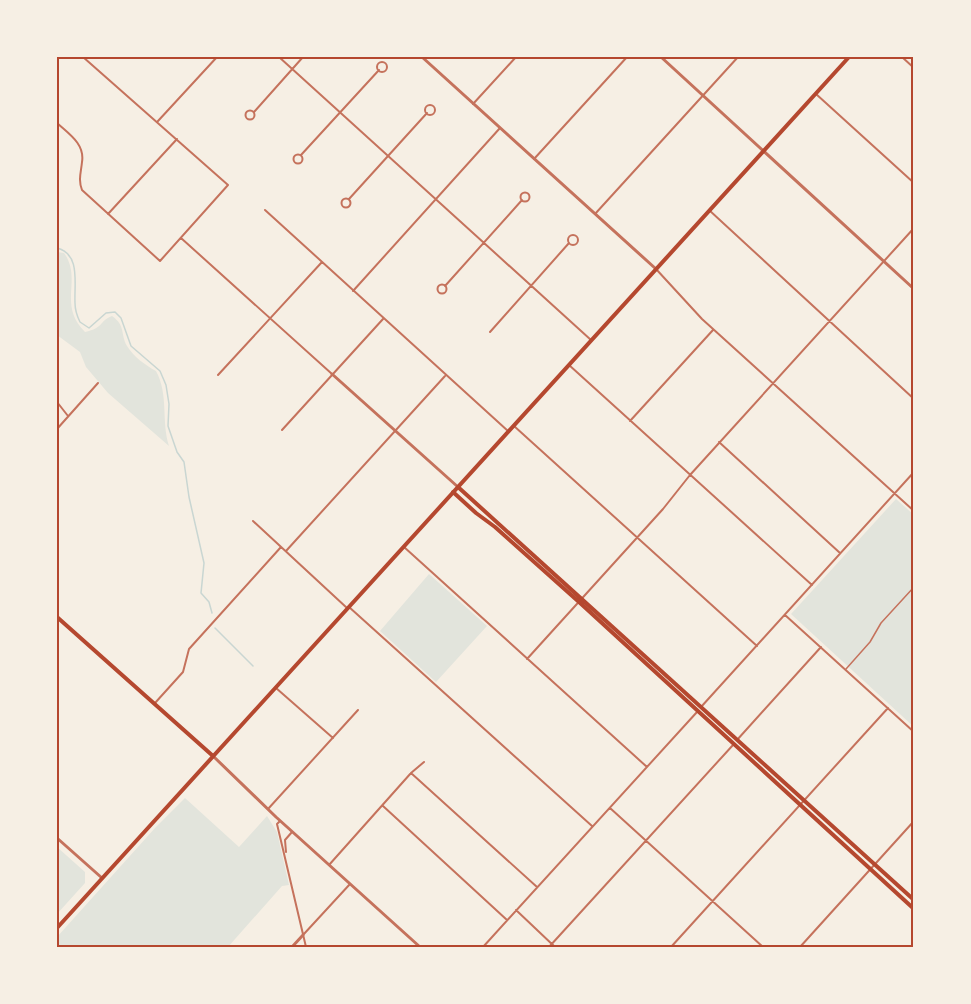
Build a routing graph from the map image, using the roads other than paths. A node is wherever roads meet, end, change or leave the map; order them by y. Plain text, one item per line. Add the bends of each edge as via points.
1 (83, 57) edge
2 (217, 57) edge
3 (279, 57) edge
4 (303, 57) edge
5 (422, 57) edge
6 (516, 57) edge
7 (627, 57) edge
8 (661, 57) edge
9 (738, 57) edge
10 (849, 57) edge
11 (902, 57) edge
12 (914, 68) edge
13 (292, 69) junction
14 (379, 70) dead end
15 (815, 93) junction
16 (702, 96) junction
17 (473, 104) junction
18 (254, 112) dead end
19 (340, 113) junction
20 (427, 113) dead end
21 (158, 122) junction
22 (57, 123) edge
23 (500, 128) junction
24 (177, 139) junction
25 (763, 151) junction
26 (302, 155) dead end
27 (388, 156) junction
28 (534, 159) junction
29 (914, 183) edge
30 (349, 199) dead end
31 (436, 199) junction
32 (522, 200) dead end
33 (265, 210) dead end
34 (709, 210) junction
35 (108, 214) junction
36 (595, 214) junction
37 (914, 228) edge
38 (181, 238) junction
39 (483, 243) junction
40 (569, 243) dead end
41 (322, 262) junction
42 (883, 262) junction
43 (656, 269) junction
44 (445, 286) dead end
45 (531, 286) junction
46 (914, 289) edge
47 (353, 291) junction
48 (270, 318) junction
49 (384, 318) junction
50 (830, 321) junction
51 (714, 329) junction
52 (490, 332) dead end
53 (591, 340) junction
54 (568, 364) junction
55 (332, 374) junction
56 (218, 375) dead end
57 (445, 375) junction
58 (98, 383) dead end
59 (773, 383) junction
60 (914, 399) edge
61 (57, 402) edge
62 (68, 416) junction
63 (630, 421) junction
64 (513, 425) junction
65 (57, 429) edge
66 (282, 430) dead end
67 (394, 431) junction
68 (508, 431) junction
69 (719, 442) junction
70 (914, 472) edge
71 (690, 475) junction
72 (458, 487) junction
73 (453, 492) junction
74 (895, 494) junction
75 (914, 511) edge
76 (253, 521) dead end
77 (637, 537) junction
78 (403, 546) junction
79 (281, 547) junction
80 (285, 551) junction
81 (840, 553) junction
82 (812, 585) junction
83 (914, 587) edge
84 (580, 600) junction
85 (348, 607) junction
86 (784, 615) junction
87 (57, 617) edge
88 (757, 646) junction
89 (821, 647) junction
90 (527, 659) junction
91 (845, 669) junction
92 (275, 687) junction
93 (155, 703) junction
94 (700, 708) junction
95 (888, 708) junction
96 (358, 710) dead end
97 (914, 732) edge
98 (333, 738) junction
99 (737, 740) junction
100 (733, 745) junction
101 (213, 756) junction
102 (424, 762) dead end
103 (646, 767) junction
104 (411, 773) junction
105 (804, 801) junction
106 (800, 805) junction
107 (383, 806) junction
108 (609, 807) junction
109 (268, 809) junction
110 (280, 821) junction
111 (914, 822) edge
112 (592, 826) junction
113 (292, 832) junction
114 (57, 838) edge
115 (645, 841) junction
116 (286, 855) junction
117 (875, 864) junction
118 (329, 865) junction
119 (870, 869) junction
120 (102, 878) junction
121 (350, 884) junction
122 (537, 887) junction
123 (914, 900) edge
124 (712, 901) junction
125 (914, 909) edge
126 (516, 910) junction
127 (507, 920) junction
128 (57, 928) edge
129 (303, 935) junction
130 (551, 945) edge
131 (292, 947) edge
132 (306, 947) edge
133 (420, 947) edge
134 (483, 947) edge
135 (555, 947) edge
136 (671, 947) edge
137 (763, 947) edge
138 (800, 947) edge

1 - 21 street
2 - 21 street
3 - 13 street
4 - 13 street
5 - 17 street
6 - 17 street
7 - 28 street
8 - 16 street
9 - 16 street
10 - 15 main road
11 - 12 street
13 - 18 street
13 - 19 street
14 - 19 street
15 - 25 main road
15 - 29 street
16 - 25 street
16 - 36 street
17 - 23 street
19 - 26 street
19 - 27 street
20 - 27 street
21 - 24 street
22 - 35 street via 76,140 82,153 82,190
23 - 28 street
23 - 31 street
24 - 35 street
24 - 38 street via 228,185
25 - 34 main road
25 - 42 street
27 - 30 street
27 - 31 street
28 - 36 street
31 - 39 street
31 - 47 street
32 - 39 street
33 - 41 street
34 - 43 main road
34 - 50 street
35 - 38 street via 159,261
36 - 43 street
37 - 42 street
38 - 48 street
39 - 44 street
39 - 45 street
40 - 45 street
41 - 47 street
41 - 48 street
42 - 46 street
42 - 50 street
43 - 51 street
43 - 53 main road
45 - 52 street
45 - 53 street
47 - 49 street
48 - 55 street
48 - 56 street
49 - 55 street
49 - 57 street
50 - 59 street
50 - 60 street
51 - 59 street
51 - 63 street
53 - 54 main road
54 - 63 street
54 - 64 main road
55 - 66 street
55 - 67 street
57 - 67 street
57 - 68 street
58 - 62 street
59 - 69 street
59 - 74 street
61 - 62 street
62 - 65 street
63 - 71 street
64 - 68 main road
64 - 77 street
67 - 72 street
67 - 80 street
68 - 72 main road
69 - 71 street
69 - 81 street
70 - 74 street
71 - 77 street
71 - 82 street
72 - 73 main road
72 - 84 main road
73 - 78 main road
73 - 84 main road
74 - 75 street
74 - 81 street
76 - 79 street
77 - 84 street
77 - 88 street
78 - 85 main road
78 - 90 street
79 - 80 street
79 - 93 street via 193,644 183,672
80 - 85 street
81 - 82 street
82 - 86 street
83 - 91 lane
84 - 90 street
84 - 94 main road
85 - 92 main road
85 - 112 street
86 - 88 street
86 - 89 street
87 - 93 main road
88 - 94 street
89 - 91 street
89 - 99 street
90 - 103 street
91 - 95 street
92 - 98 street
92 - 101 main road
93 - 101 main road
94 - 99 main road
94 - 100 main road
94 - 103 street
95 - 97 street
95 - 105 street
96 - 98 street
98 - 109 street
99 - 100 street
99 - 105 main road
100 - 106 main road
100 - 115 street
101 - 109 street
101 - 120 main road
102 - 104 street
103 - 108 street
104 - 107 street
104 - 122 street
105 - 106 street
105 - 117 main road
106 - 119 main road
106 - 124 street
107 - 118 street
107 - 127 street
108 - 112 street
108 - 115 street
109 - 110 street
110 - 113 street
110 - 116 street via 278,831
111 - 117 street
112 - 122 street
113 - 116 street via 285,840
113 - 118 street
114 - 120 street
115 - 124 street
115 - 130 street
116 - 129 street
117 - 119 street
117 - 123 main road
118 - 121 street
119 - 125 main road
119 - 138 street
120 - 128 main road
121 - 129 street
121 - 133 street
122 - 126 street
124 - 136 street
124 - 137 street
126 - 127 street
126 - 130 street
127 - 134 street
129 - 131 street
129 - 132 street
130 - 135 street

